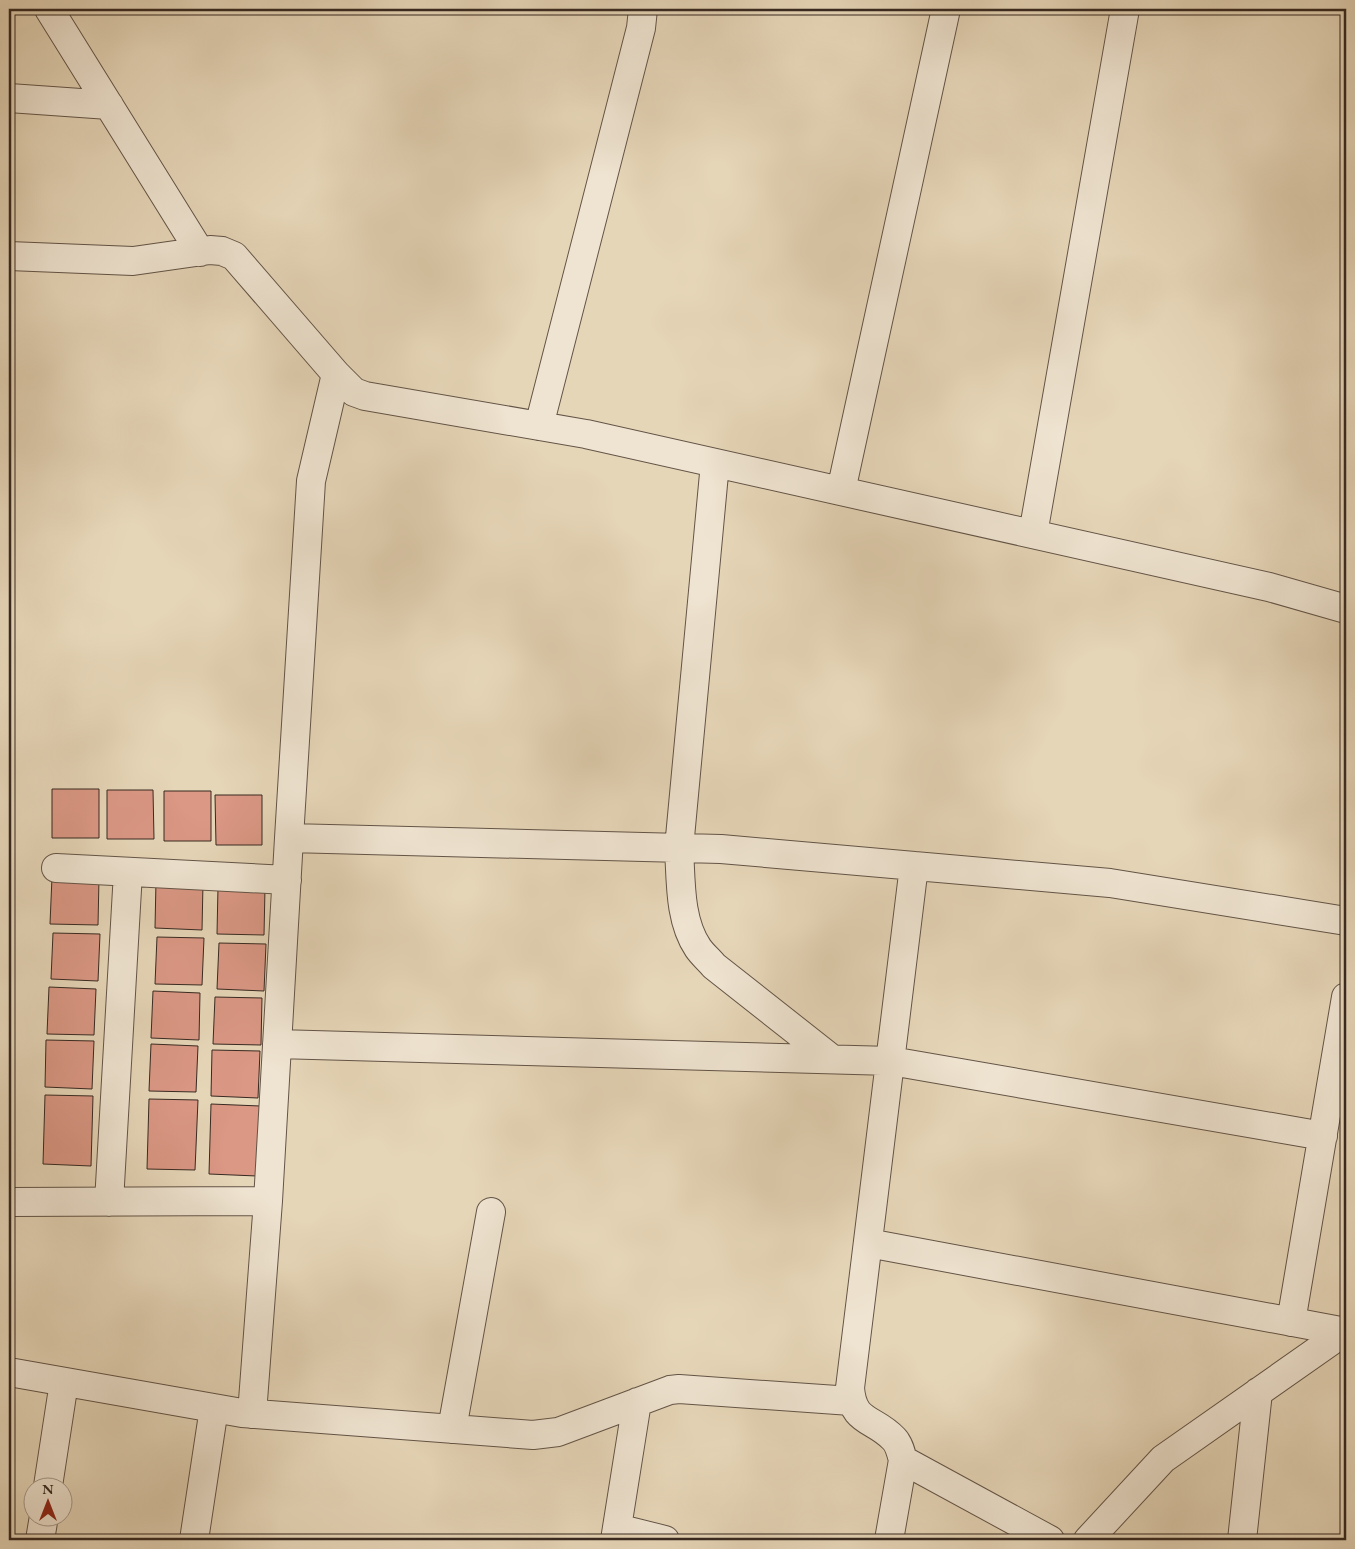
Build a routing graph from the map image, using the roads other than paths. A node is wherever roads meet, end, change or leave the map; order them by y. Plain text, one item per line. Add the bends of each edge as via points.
1 (49, 9) edge
2 (643, 9) edge
3 (946, 9) edge
4 (1125, 9) edge
5 (9, 98) edge
6 (109, 105) junction
7 (200, 252) junction
8 (9, 256) edge
9 (336, 374) junction
10 (539, 426) junction
11 (715, 463) junction
12 (841, 491) junction
13 (1033, 534) junction
14 (1346, 609) edge
15 (290, 838) junction
16 (679, 848) junction
17 (914, 866) junction
18 (56, 868) dead end
19 (128, 872) junction
20 (287, 880) junction
21 (1346, 921) edge
22 (1346, 997) edge
23 (277, 1044) junction
24 (832, 1059) junction
25 (890, 1061) junction
26 (1323, 1136) junction
27 (268, 1201) junction
28 (9, 1202) edge
29 (109, 1202) junction
30 (491, 1212) dead end
31 (868, 1243) junction
32 (1291, 1322) junction
33 (1345, 1332) edge
34 (9, 1372) edge
35 (64, 1382) junction
36 (1258, 1392) junction
37 (851, 1401) junction
38 (637, 1402) junction
39 (214, 1408) junction
40 (252, 1414) junction
41 (452, 1429) junction
42 (903, 1460) junction
43 (50, 1476) edge
44 (42, 1526) edge
45 (616, 1534) edge
46 (40, 1540) edge
47 (194, 1540) edge
48 (665, 1540) edge
49 (889, 1540) edge
50 (1050, 1540) edge
51 (1088, 1540) edge
52 (1242, 1540) edge

1 - 6 street
2 - 10 street via 641,28
3 - 12 street
4 - 13 street
5 - 6 street
6 - 7 street
7 - 8 street via 133,261
7 - 9 street via 222,251 234,256
9 - 10 street via 354,392 365,396
9 - 15 street via 311,481
10 - 11 street
11 - 12 street
11 - 16 street
12 - 13 street
13 - 14 street via 1284,591
15 - 16 street
15 - 20 street
16 - 17 street via 721,848
16 - 24 street via 682,902 688,927 698,948 714,966
17 - 21 street via 1110,883
17 - 25 street
18 - 19 street
19 - 20 street
19 - 29 street
20 - 23 street
22 - 26 street
23 - 24 street
23 - 27 street
24 - 25 street
25 - 26 street
25 - 31 street
26 - 32 street
27 - 29 street
27 - 40 street
28 - 29 street
30 - 41 street
31 - 32 street
31 - 37 street
32 - 33 street
33 - 36 street
34 - 35 street
35 - 39 street
35 - 43 street
36 - 51 street via 1163,1460
36 - 52 street
37 - 38 street via 679,1389
37 - 42 street via 857,1413 894,1439
38 - 41 street via 545,1435
38 - 45 street
39 - 40 street
39 - 47 street
40 - 41 street
42 - 49 street
42 - 50 street
44 - 46 street
45 - 48 street

